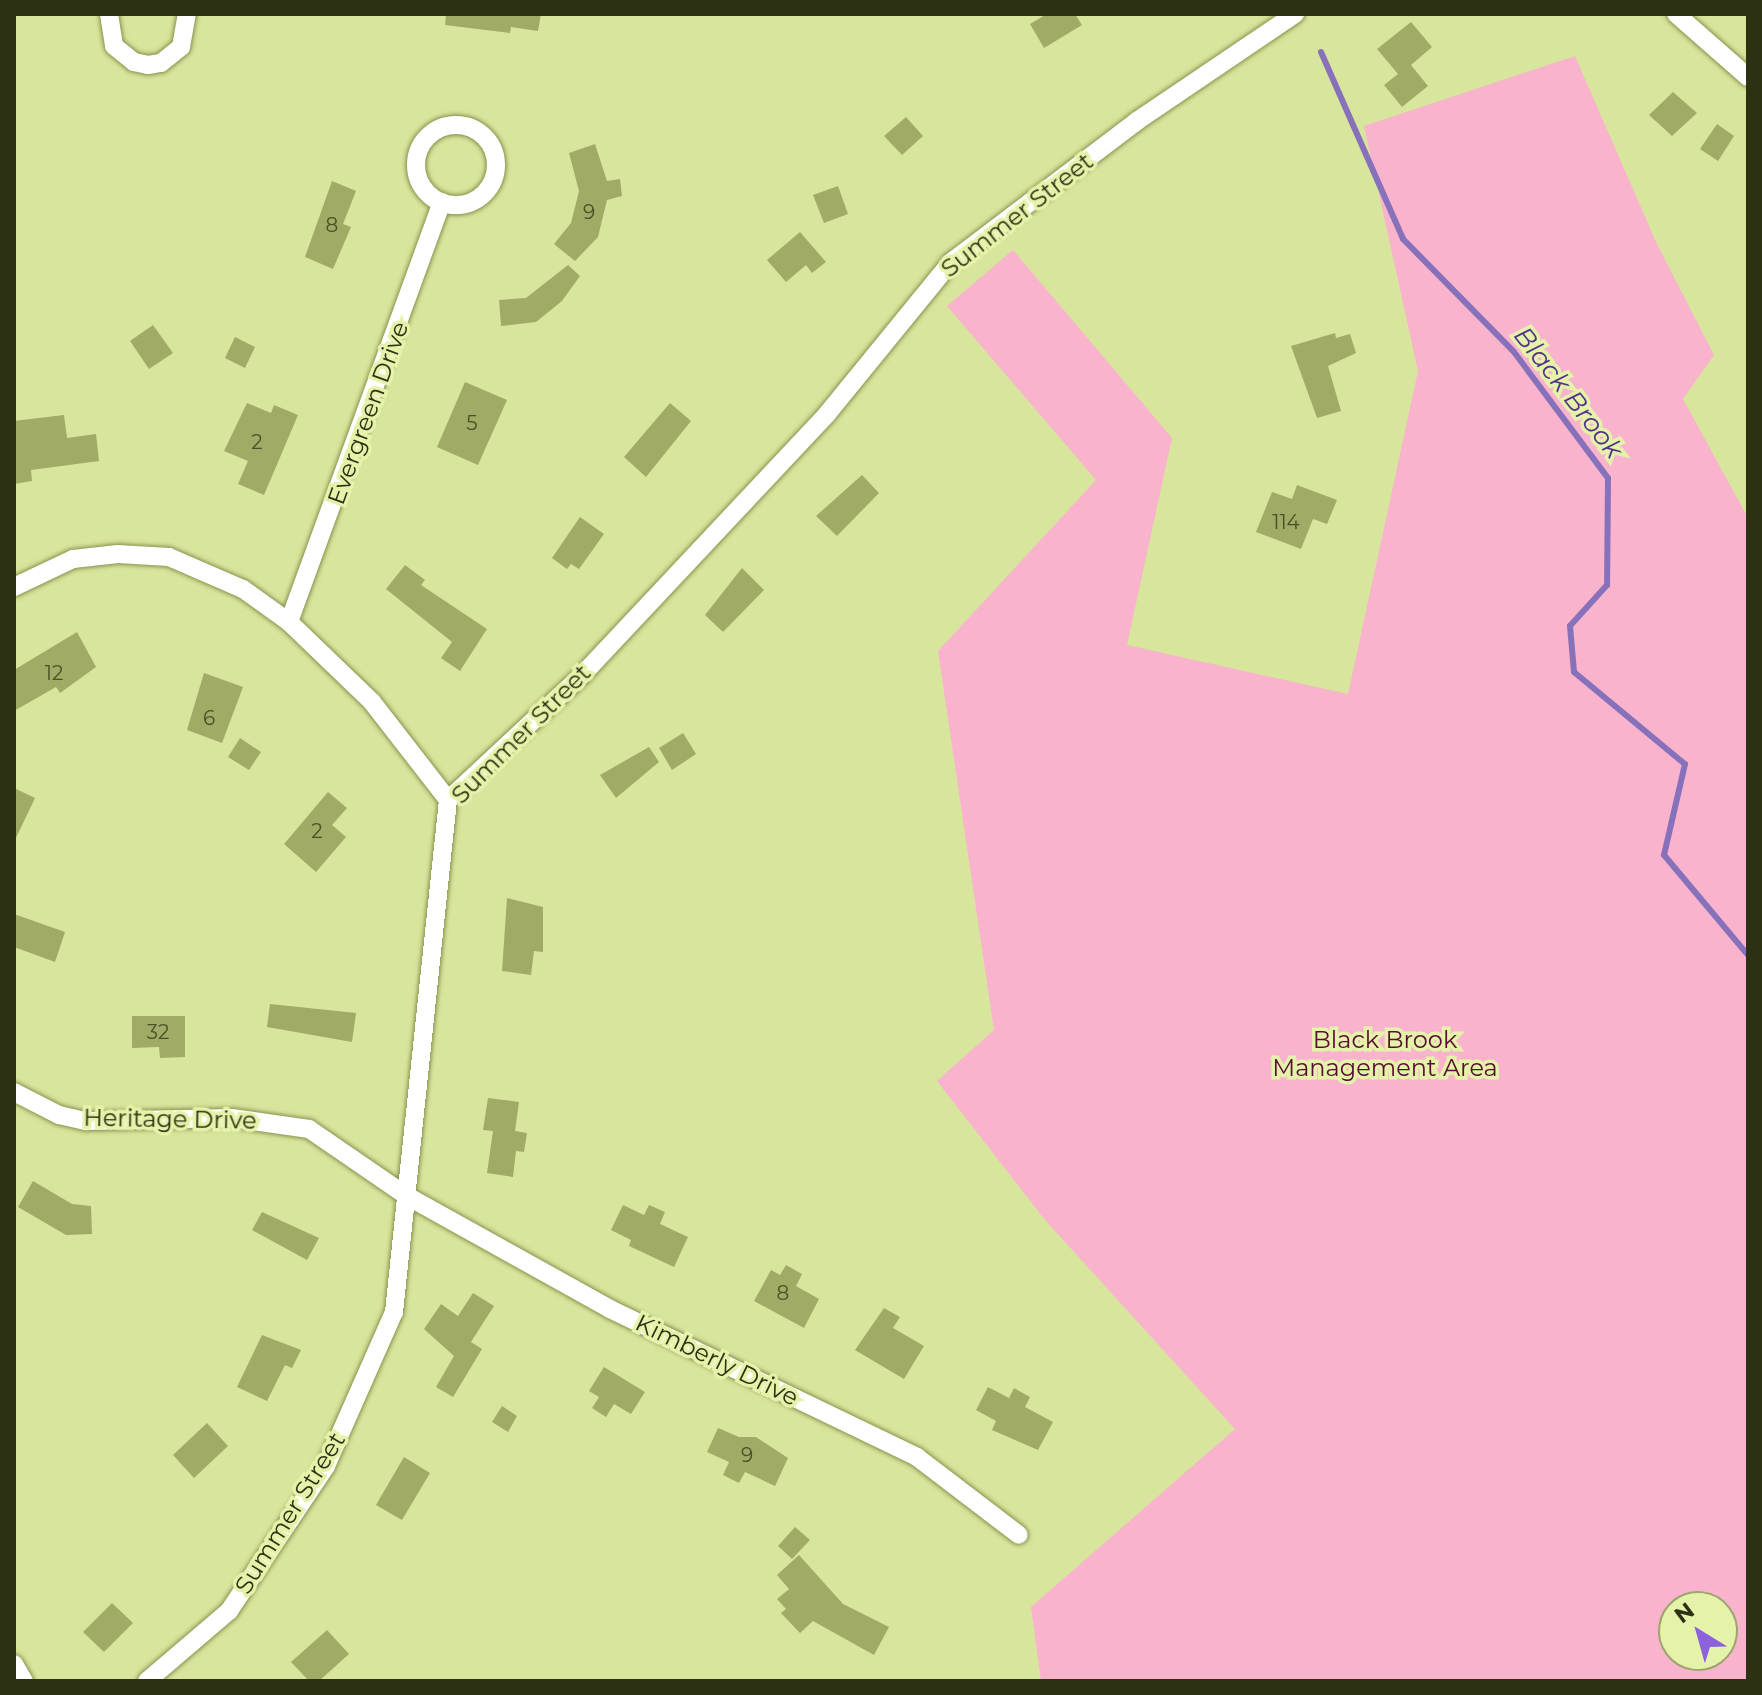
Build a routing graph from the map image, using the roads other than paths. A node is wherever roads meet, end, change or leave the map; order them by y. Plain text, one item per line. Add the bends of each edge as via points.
1 (109, 14) edge
2 (187, 14) edge
3 (1295, 14) edge
4 (1676, 14) edge
5 (1748, 77) edge
6 (442, 202) junction
7 (14, 587) edge
8 (289, 622) junction
9 (448, 800) junction
10 (14, 1092) edge
11 (407, 1196) junction
12 (1019, 1535) dead end
13 (14, 1664) edge
14 (24, 1681) edge
15 (147, 1681) edge

1 - 2 street via 114,46 134,62 148,65 161,63 181,47
3 - 9 street, Summer Street via 1137,121 950,263 827,414 584,673
4 - 5 street
6 - 6 street via 418,178 418,152 442,128 469,127 485,138 494,154 491,183 470,202
6 - 8 street, Evergreen Drive
7 - 8 street via 73,559 118,554 169,557 243,589
8 - 9 street via 372,702
9 - 11 street, Summer Street
10 - 11 street, Heritage Drive via 59,1115 86,1121 284,1122 309,1129
11 - 12 street, Kimberly Drive via 610,1309 917,1457
11 - 15 street, Summer Street via 394,1312 326,1466 229,1611
13 - 14 street

